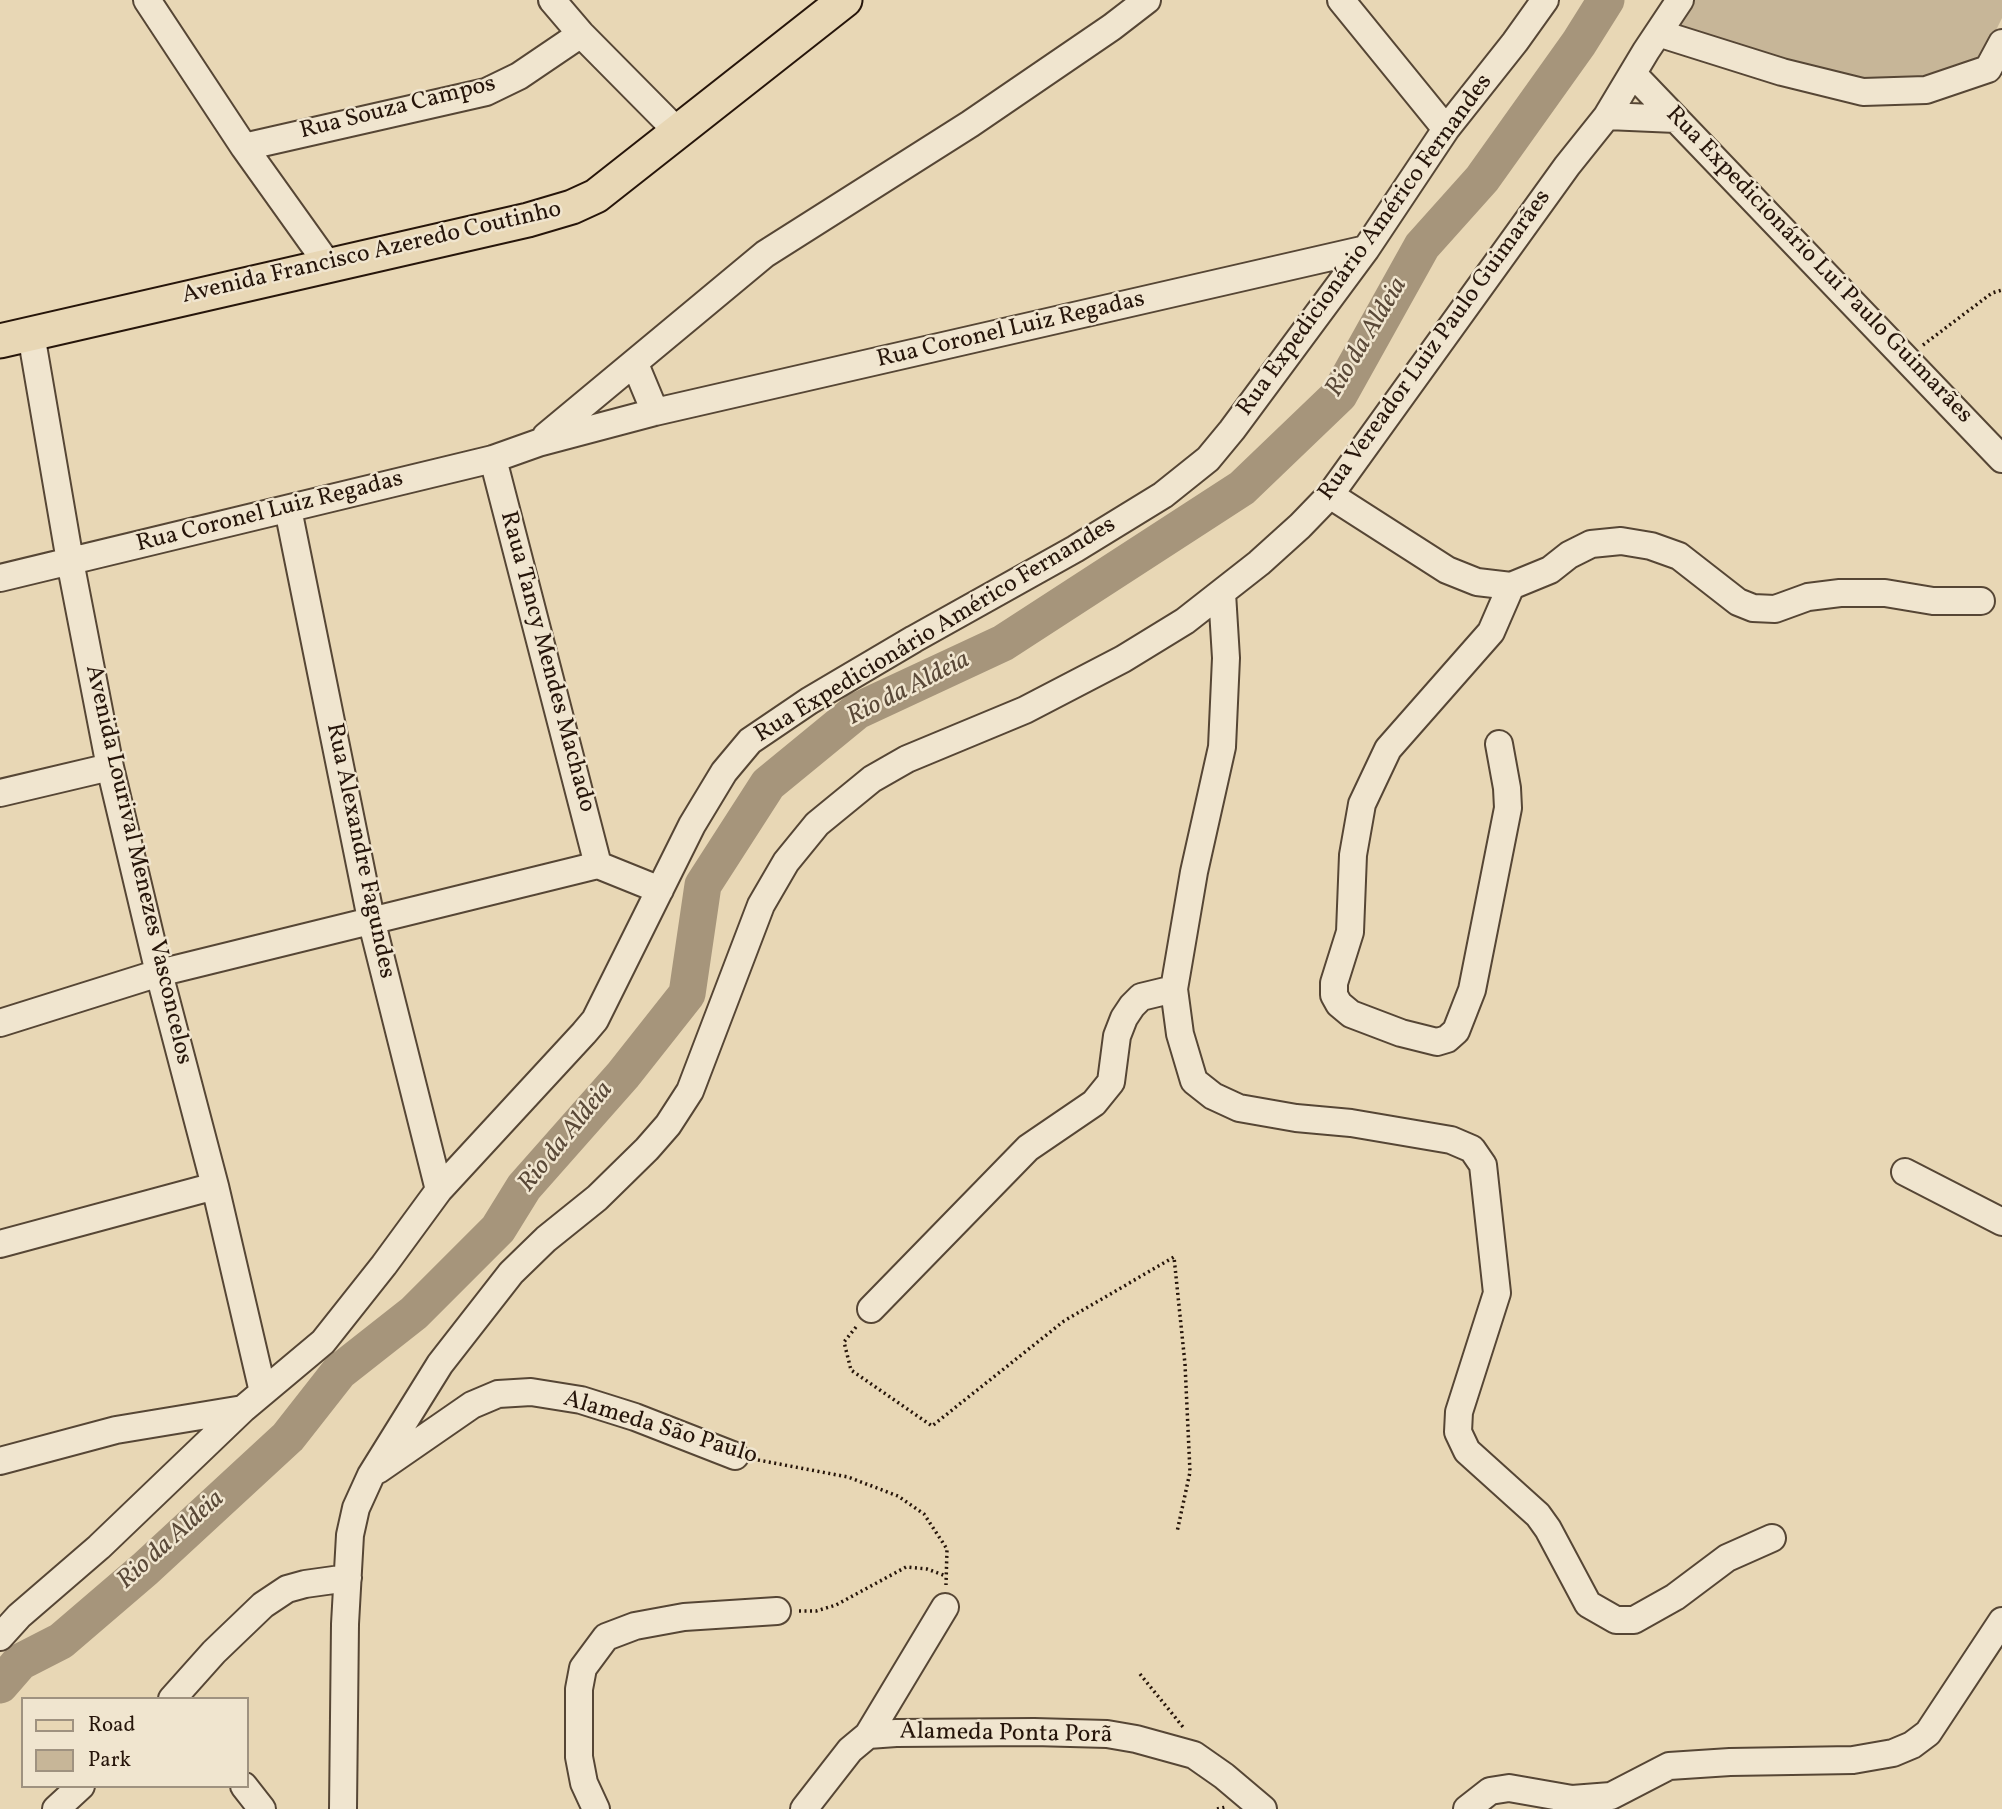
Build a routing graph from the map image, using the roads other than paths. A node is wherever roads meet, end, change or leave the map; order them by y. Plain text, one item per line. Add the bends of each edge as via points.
1 (147, 0) edge
2 (552, 0) edge
3 (1147, 0) edge
4 (1341, 0) edge
5 (1545, 0) edge
6 (1680, 0) edge
7 (840, 2) edge
8 (1658, 33) junction
9 (581, 34) junction
10 (2002, 43) edge
11 (1633, 74) junction
12 (1607, 116) junction
13 (1676, 119) junction
14 (1446, 129) junction
15 (678, 132) junction
16 (244, 148) junction
17 (1366, 249) junction
18 (329, 266) junction
19 (15, 337) edge
20 (635, 364) junction
21 (655, 412) junction
22 (538, 443) junction
23 (493, 459) junction
24 (2002, 459) edge
25 (1330, 495) junction
26 (288, 509) junction
27 (70, 561) junction
28 (0, 578) edge
29 (1511, 586) junction
30 (1222, 593) junction
31 (1981, 601) dead end
32 (1499, 744) dead end
33 (110, 767) junction
34 (0, 793) edge
35 (598, 865) junction
36 (660, 890) junction
37 (371, 919) junction
38 (159, 973) junction
39 (1174, 989) junction
40 (0, 1023) edge
41 (1905, 1172) dead end
42 (215, 1186) junction
43 (439, 1190) junction
44 (2002, 1222) edge
45 (0, 1244) edge
46 (871, 1309) road end
47 (253, 1401) junction
48 (735, 1456) road end
49 (0, 1461) edge
50 (371, 1475) junction
51 (1772, 1538) dead end
52 (348, 1578) junction
53 (945, 1607) road end
54 (777, 1611) road end
55 (2002, 1621) edge
56 (0, 1637) edge
57 (176, 1697) edge
58 (868, 1735) junction
59 (79, 1788) edge
60 (246, 1788) edge
61 (56, 1809) edge
62 (262, 1809) edge
63 (343, 1809) edge
64 (596, 1809) edge
65 (804, 1809) edge
66 (1264, 1809) edge
67 (1467, 1809) edge

1 - 16 street
2 - 9 street
3 - 20 street, Rua Coronel Luiz Regadas via 970,124 765,254
4 - 14 street
5 - 14 street, Rua Expedicionário Américo Fernandes
6 - 8 street, Rua Vereador Luiz Paulo Guimarães
7 - 15 main road, Avenida Francisco Azeredo Coutinho
8 - 10 street via 1863,92 1926,90 1988,69
8 - 11 street, Rua Vereador Luiz Paulo Guimarães
9 - 15 street
9 - 16 street, Rua Souza Campos via 519,76 486,92
11 - 12 street, Rua Vereador Luiz Paulo Guimarães
11 - 13 street, Rua Expedicionário Lui Paulo Guimarães
12 - 13 street
12 - 25 street, Rua Vereador Luiz Paulo Guimarães
13 - 24 street, Rua Expedicionário Lui Paulo Guimarães
14 - 17 street, Rua Expedicionário Américo Fernandes
15 - 18 main road, Avenida Francisco Azeredo Coutinho via 596,196 572,207
16 - 18 street
17 - 21 street, Rua Coronel Luiz Regadas
17 - 36 street, Rua Expedicionário Américo Fernandes via 1232,430 1198,468 1075,549 821,694 750,741 709,796
18 - 19 main road, Avenida Francisco Azeredo Coutinho
19 - 27 street, Avenida Lourival Menezes Vasconcelos
20 - 21 street
20 - 22 street, Rua Coronel Luiz Regadas
21 - 22 street, Rua Coronel Luiz Regadas
22 - 23 street, Rua Coronel Luiz Regadas
23 - 26 street, Rua Coronel Luiz Regadas
23 - 35 street, Raua Tancy Mendes Machado
25 - 29 street via 1447,570 1477,582
25 - 30 street, Rua Vereador Luiz Paulo Guimarães
26 - 27 street, Rua Coronel Luiz Regadas
26 - 37 street, Rua Alexandre Fagundes
27 - 28 street, Rua Coronel Luiz Regadas
27 - 33 street, Avenida Lourival Menezes Vasconcelos
29 - 31 street via 1550,570 1591,544 1621,541 1679,556 1738,602 1753,608 1775,608 1840,593
29 - 32 street via 1491,632 1388,749 1362,804 1353,855 1350,932 1334,983 1334,995 1351,1014 1437,1042 1456,1031 1472,990 1508,808
30 - 39 street via 1226,658 1222,747
30 - 50 street, Rua Vereador Luiz Paulo Guimarães via 1123,659 1025,710 907,759 872,779 817,824 786,862 761,905 690,1091 668,1125 493,1294 440,1364
33 - 34 street
33 - 38 street, Avenida Lourival Menezes Vasconcelos
35 - 36 street
35 - 37 street
36 - 43 street, Rua Expedicionário Américo Fernandes via 595,1020
37 - 38 street
37 - 43 street, Rua Alexandre Fagundes
38 - 40 street
38 - 42 street, Avenida Lourival Menezes Vasconcelos
39 - 46 street via 1154,992 1132,1006 1117,1035 1111,1082 1094,1103 1028,1148
39 - 51 street via 1180,1034 1194,1081 1213,1096 1239,1108 1451,1140 1472,1149 1483,1165 1497,1293 1459,1412 1458,1432 1468,1451 1538,1515 1588,1604 1616,1620 1634,1620 1675,1597 1727,1558
41 - 44 street
42 - 45 street
42 - 47 street, Avenida Lourival Menezes Vasconcelos
43 - 47 street, Rua Expedicionário Américo Fernandes via 323,1342
47 - 49 street
47 - 56 street, Rua Expedicionário Américo Fernandes
48 - 50 street, Alameda São Paulo via 592,1403 531,1392 498,1394 472,1405
50 - 52 street, Rua Vereador Luiz Paulo Guimarães via 356,1508
52 - 57 street via 287,1589 263,1605
52 - 63 street, Rua Vereador Luiz Paulo Guimarães
53 - 58 street
54 - 64 street via 684,1617 635,1626 606,1637 594,1650 583,1668 578,1730 584,1783
55 - 67 street via 1928,1733 1893,1753 1853,1760 1669,1766 1611,1796 1572,1799 1509,1788 1490,1791
58 - 65 street, Alameda Ponta Porã via 850,1750
58 - 66 street, Alameda Ponta Porã via 1034,1732 1136,1739 1194,1755
59 - 61 street
60 - 62 street

